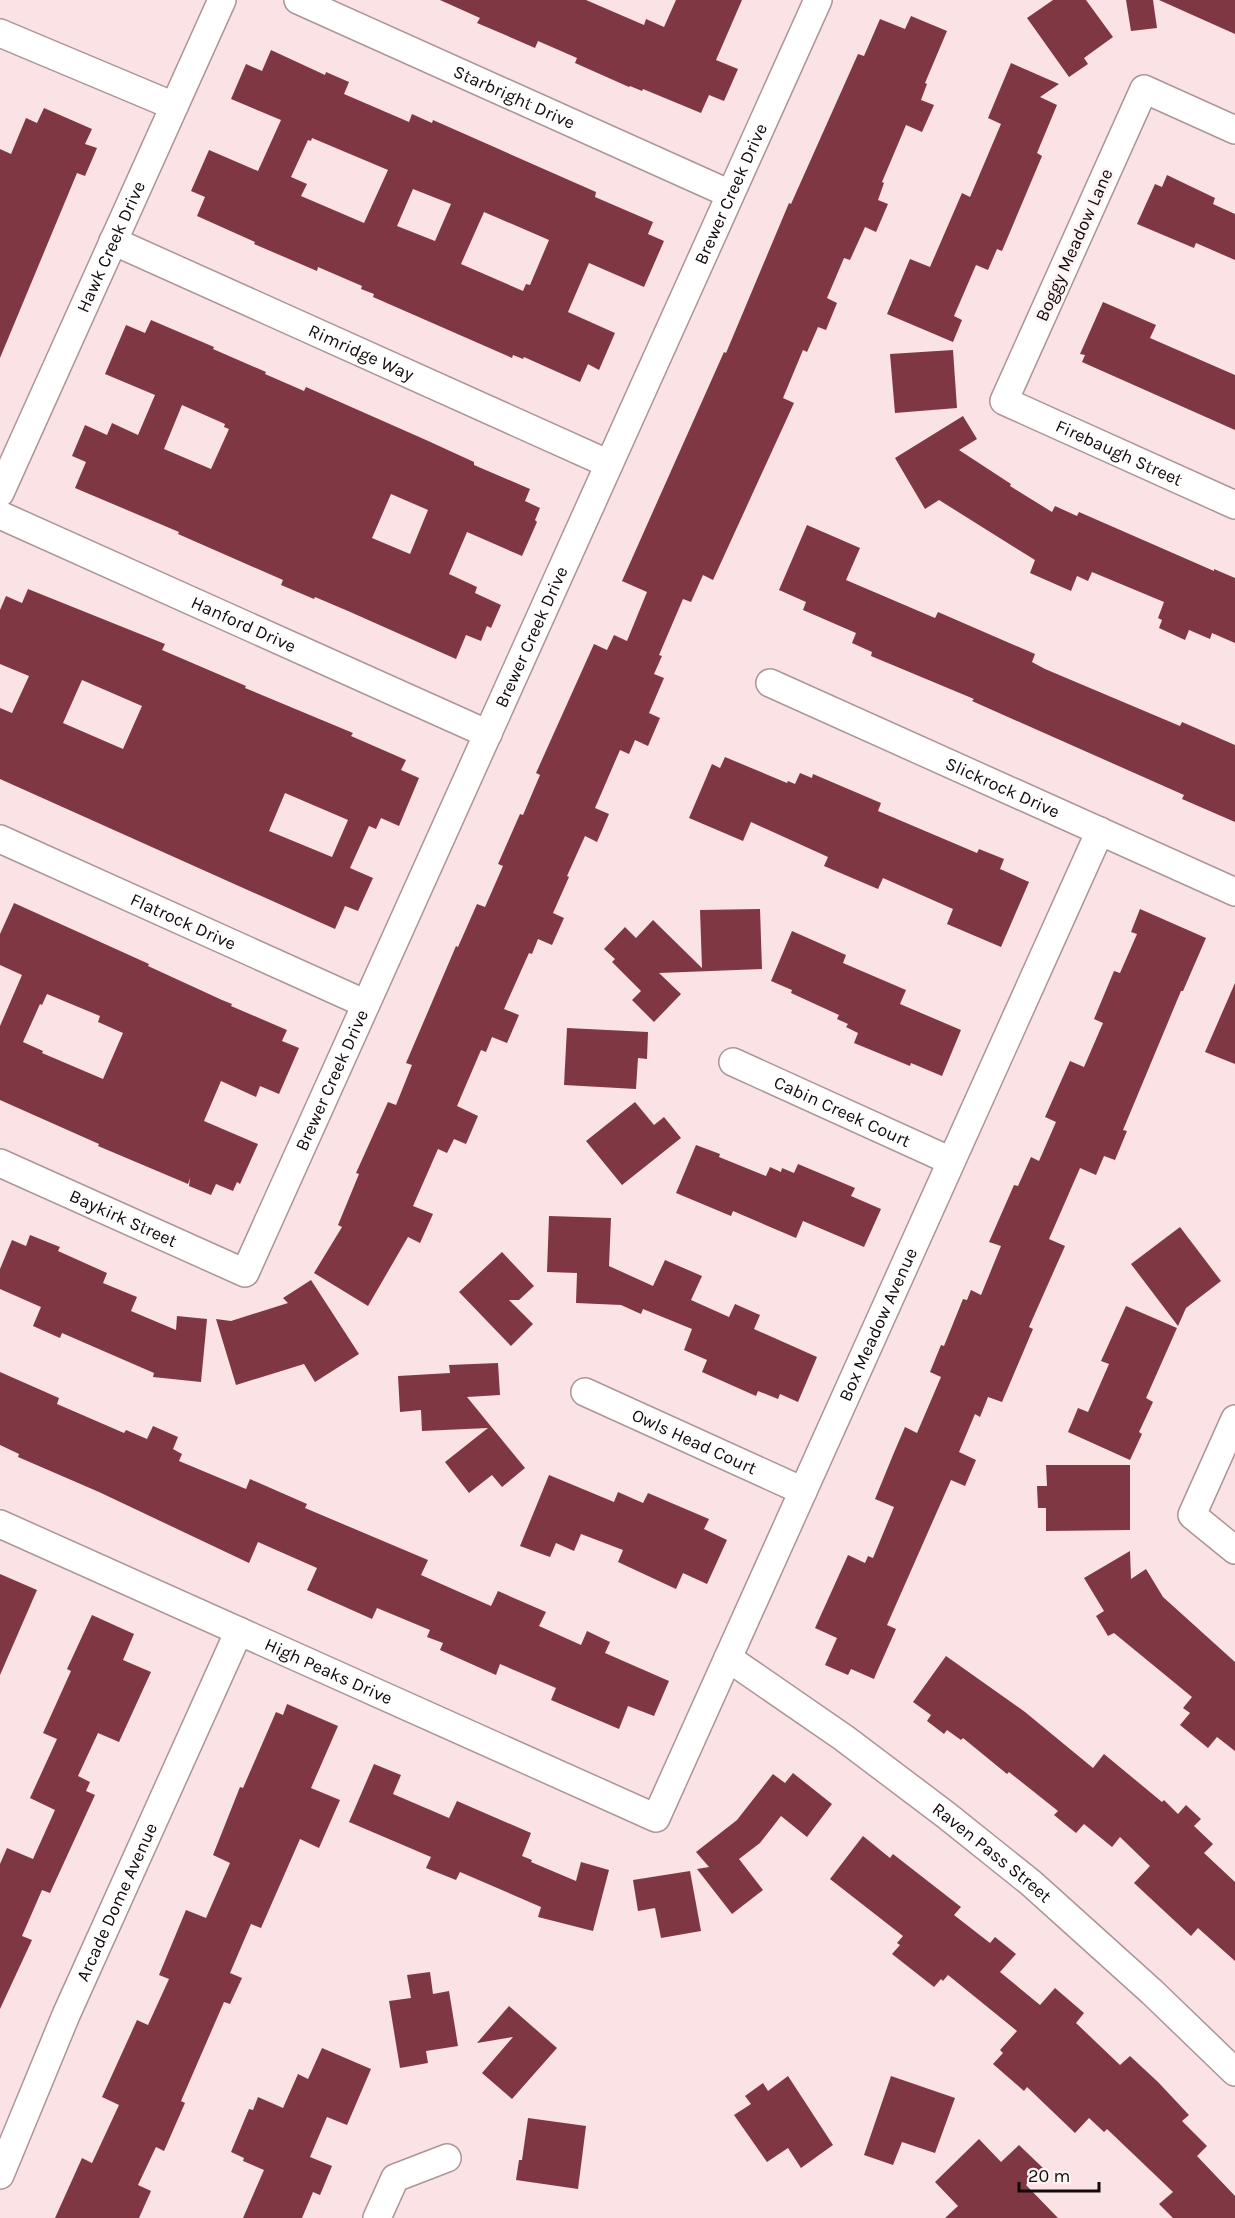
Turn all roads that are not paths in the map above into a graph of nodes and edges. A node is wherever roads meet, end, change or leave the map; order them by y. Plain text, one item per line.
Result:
1 (222, 0) edge
2 (298, 0) edge
3 (818, 0) edge
4 (0, 33) edge
5 (174, 106) junction
6 (1235, 130) edge
7 (730, 194) junction
8 (113, 241) junction
9 (1004, 401) joint
10 (609, 464) junction
11 (0, 493) edge
12 (1235, 505) edge
13 (0, 515) edge
14 (770, 682) dead end
15 (488, 734) junction
16 (1100, 831) junction
17 (0, 838) edge
18 (1235, 892) edge
19 (366, 1004) junction
20 (733, 1062) dead end
21 (951, 1161) junction
22 (0, 1163) edge
23 (245, 1273) joint
24 (585, 1392) dead end
25 (1235, 1419) edge
26 (803, 1491) junction
27 (0, 1524) edge
28 (1235, 1550) edge
29 (238, 1631) junction
30 (728, 1658) junction
31 (656, 1818) joint
32 (1235, 2072) edge
33 (447, 2158) dead end
34 (0, 2175) edge
35 (377, 2218) edge

1 - 5 street, Hawk Creek Drive
2 - 7 street, Starbright Drive
3 - 7 street, Brewer Creek Drive
4 - 5 street
5 - 8 street, Hawk Creek Drive
6 - 9 street, Boggy Meadow Lane
7 - 10 street, Brewer Creek Drive
8 - 10 street, Rimridge Way
8 - 11 street, Hawk Creek Drive
9 - 12 street, Firebaugh Street
10 - 15 street, Brewer Creek Drive
13 - 15 street, Hanford Drive
14 - 16 street, Slickrock Drive
15 - 19 street, Brewer Creek Drive
16 - 18 street, Slickrock Drive
16 - 21 street, Box Meadow Avenue
17 - 19 street, Flatrock Drive
19 - 23 street, Brewer Creek Drive
20 - 21 street, Cabin Creek Court
21 - 26 street, Box Meadow Avenue
22 - 23 street, Baykirk Street
24 - 26 street, Owls Head Court
25 - 28 street
26 - 30 street, Box Meadow Avenue
27 - 29 street, High Peaks Drive
29 - 31 street, High Peaks Drive
29 - 34 street, Arcade Dome Avenue
30 - 31 street, Box Meadow Avenue
30 - 32 street, Raven Pass Street
33 - 35 street

